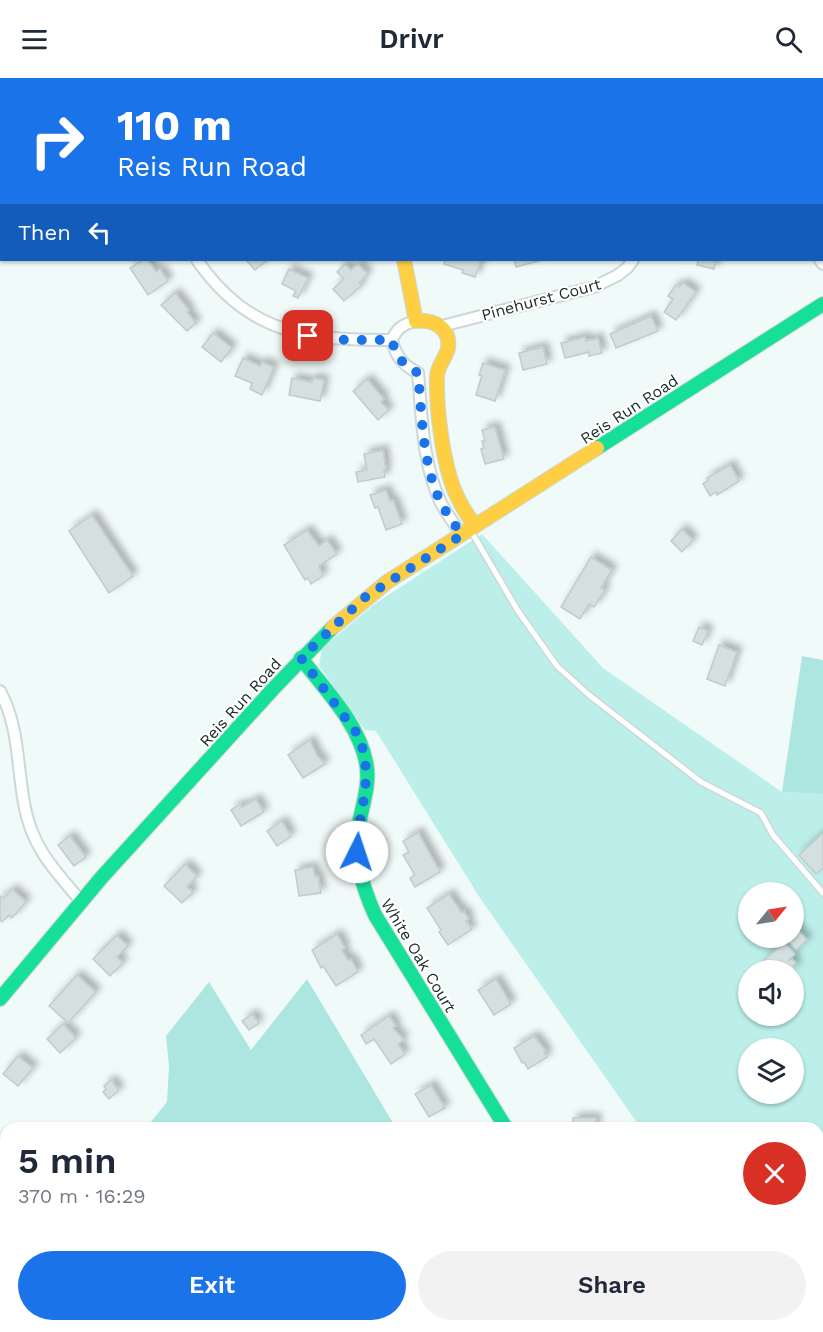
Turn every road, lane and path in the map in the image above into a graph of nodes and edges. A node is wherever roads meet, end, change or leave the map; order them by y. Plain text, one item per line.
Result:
1 (198, 261) edge
2 (404, 261) edge
3 (632, 261) edge
4 (823, 304) edge
5 (416, 321) junction
6 (442, 326) junction
7 (392, 340) junction
8 (437, 370) junction
9 (418, 373) junction
10 (469, 530) junction
11 (301, 658) junction
12 (0, 691) edge
13 (823, 893) edge
14 (81, 901) junction
15 (0, 999) edge
16 (502, 1122) edge

1 - 7 street
2 - 5 main road
3 - 6 street, Pinehurst Court
4 - 10 main road, Reis Run Road
5 - 6 main road
5 - 7 street
6 - 8 main road
7 - 9 street
8 - 9 street
8 - 10 main road
9 - 10 street
10 - 11 main road, Reis Run Road
10 - 13 lane
11 - 14 main road, Reis Run Road
11 - 16 main road, White Oak Court
12 - 14 street
14 - 15 main road, Reis Run Road

